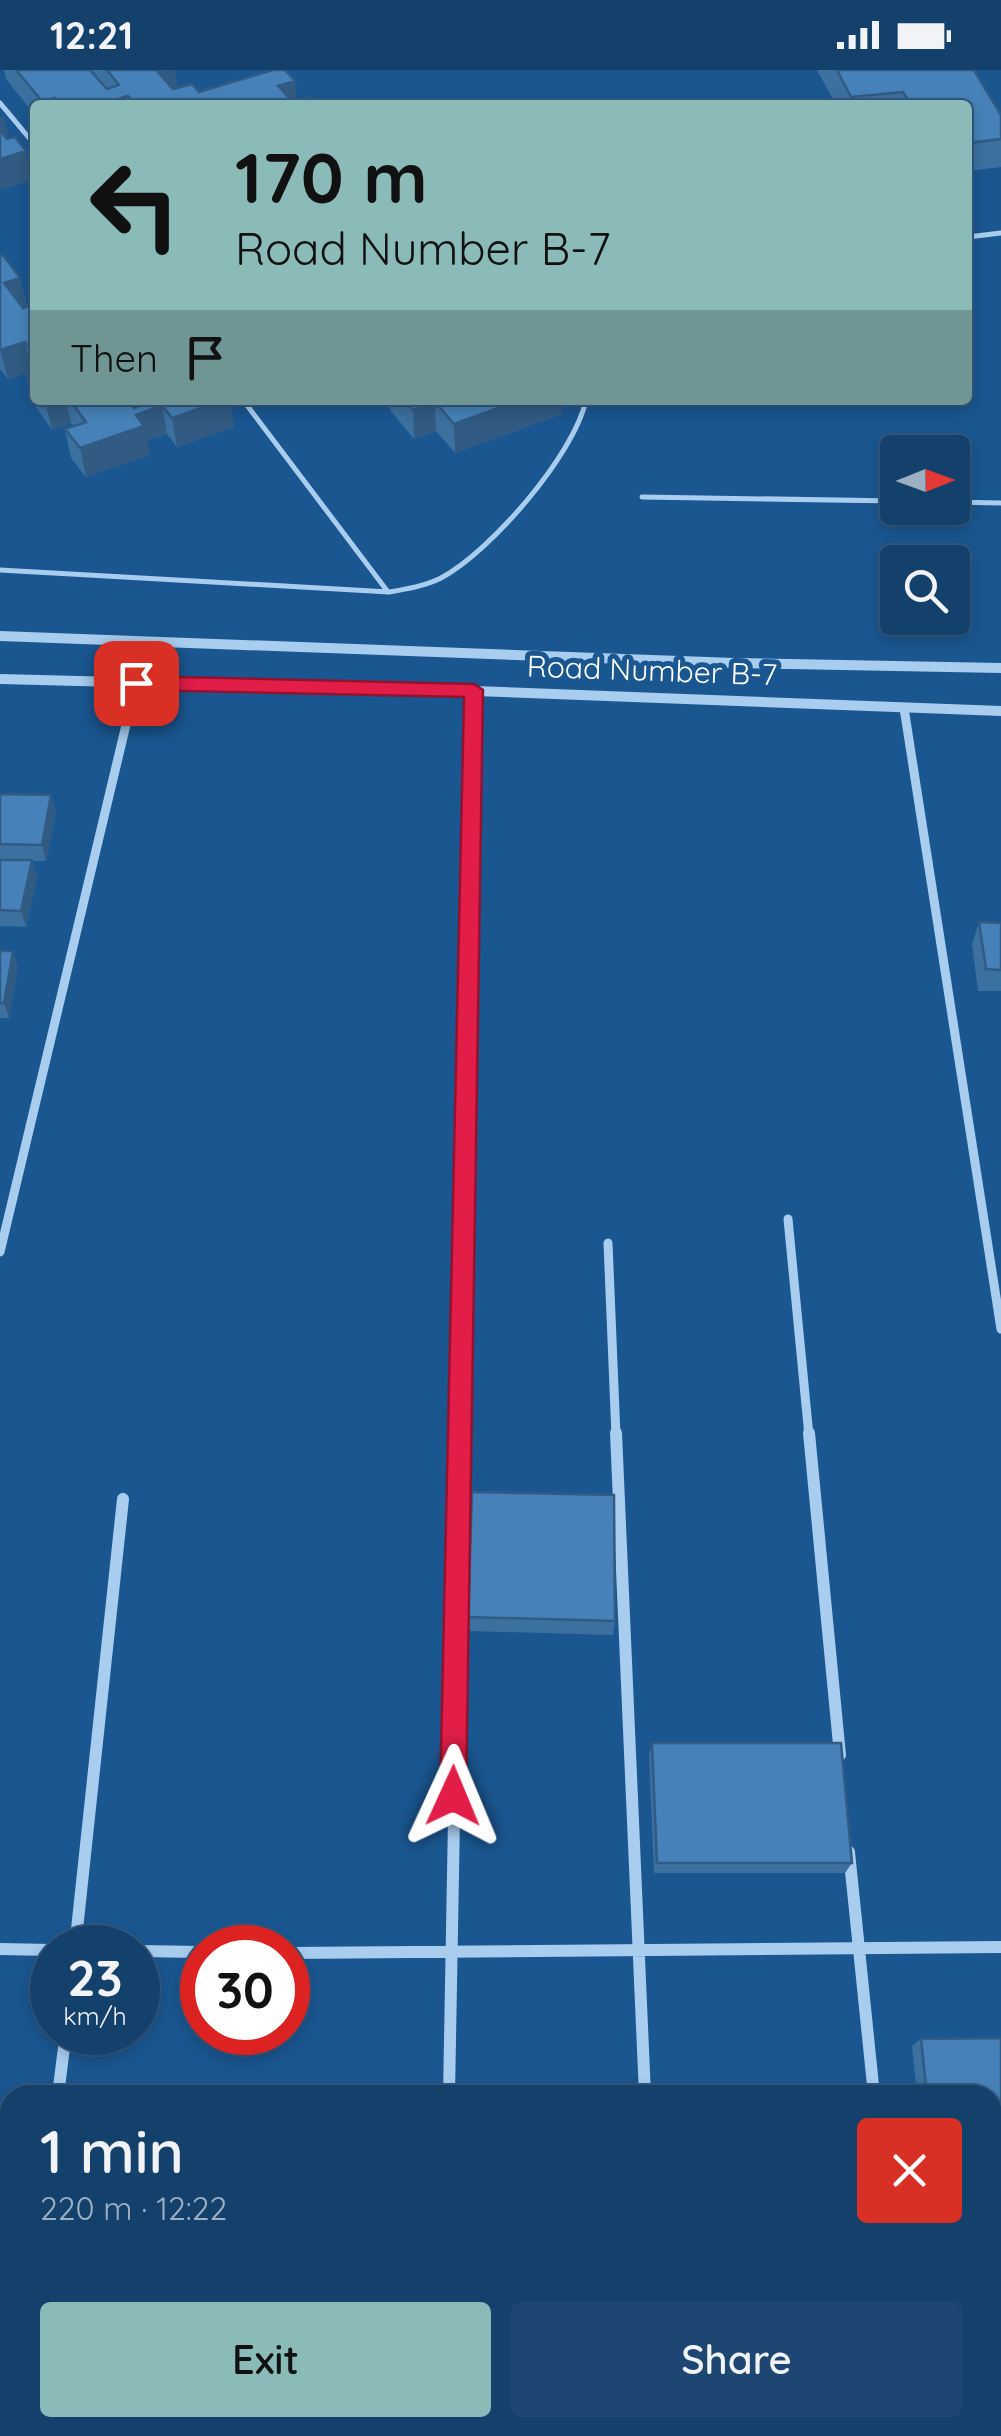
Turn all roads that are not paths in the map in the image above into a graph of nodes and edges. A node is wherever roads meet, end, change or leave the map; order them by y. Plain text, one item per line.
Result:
1 (0, 102) edge
2 (30, 139) edge
3 (1001, 234) edge
4 (972, 237) edge
5 (247, 405) edge
6 (586, 405) edge
7 (642, 498) dead end
8 (880, 502) edge
9 (970, 502) edge
10 (1001, 503) edge
11 (0, 570) edge
12 (389, 592) junction
13 (0, 636) edge
14 (1001, 668) edge
15 (0, 679) edge
16 (136, 683) junction
17 (474, 690) junction
18 (904, 708) junction
19 (1001, 711) edge
20 (788, 1219) dead end
21 (608, 1243) dead end
22 (0, 1252) edge
23 (1001, 1329) edge
24 (123, 1499) dead end
25 (842, 1773) edge
26 (847, 1832) edge
27 (77, 1925) edge
28 (1001, 1947) edge
29 (0, 1949) edge
30 (30, 1950) edge
31 (859, 1951) junction
32 (640, 1952) junction
33 (310, 1953) edge
34 (450, 1954) junction
35 (63, 2055) edge
36 (59, 2085) edge
37 (449, 2085) edge
38 (645, 2085) edge
39 (873, 2085) edge

1 - 2 lane
3 - 4 lane
5 - 12 lane
6 - 12 lane
7 - 8 lane
9 - 10 lane
11 - 12 lane
13 - 14 street, Road Number B-7
15 - 16 street, Road Number B-7
16 - 17 street, Road Number B-7
16 - 22 street
17 - 18 street, Road Number B-7
17 - 34 street
18 - 19 street, Road Number B-7
18 - 23 street
20 - 25 street
21 - 32 street
24 - 27 street
26 - 31 street
28 - 31 street
29 - 30 street
31 - 32 street
31 - 39 street
32 - 34 street
32 - 38 street
33 - 34 street
34 - 37 street
35 - 36 street

